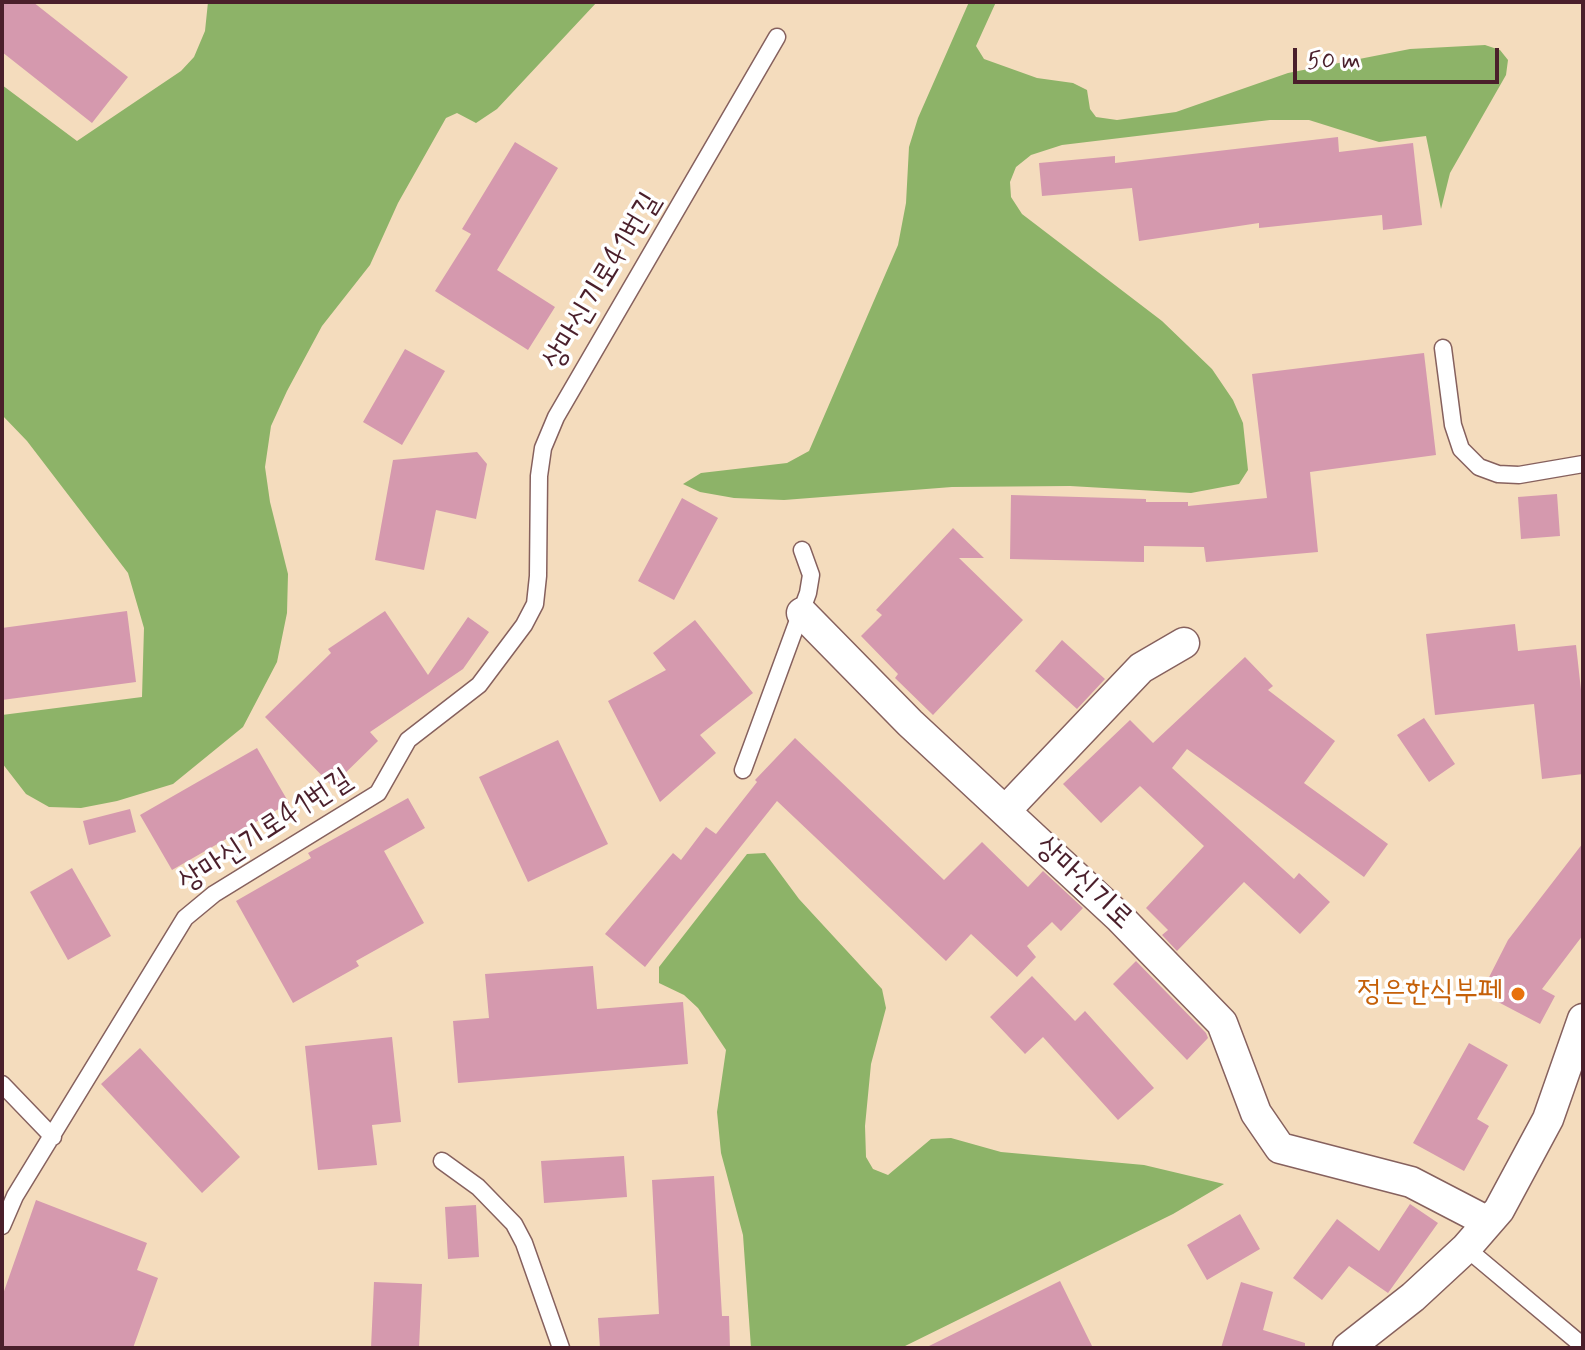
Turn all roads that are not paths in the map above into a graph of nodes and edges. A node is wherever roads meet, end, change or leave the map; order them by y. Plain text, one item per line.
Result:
1 (777, 37) dead end
2 (1443, 348) dead end
3 (1583, 464) edge
4 (802, 550) dead end
5 (802, 613) junction
6 (1184, 643) dead end
7 (743, 770) dead end
8 (1005, 811) junction
9 (1583, 1019) edge
10 (2, 1084) edge
11 (53, 1137) junction
12 (442, 1161) dead end
13 (1488, 1222) junction
14 (2, 1226) edge
15 (1466, 1248) junction
16 (1583, 1346) edge
17 (561, 1348) edge
18 (1348, 1348) edge

1 - 11 lane, 상마신기로41번길
2 - 3 lane
4 - 5 lane
5 - 7 lane
5 - 8 street, 상마신기로
6 - 8 street
8 - 13 street, 상마신기로
9 - 13 street
10 - 11 lane
11 - 14 lane, 상마신기로41번길
12 - 17 lane
13 - 15 street
15 - 16 lane
15 - 18 street

